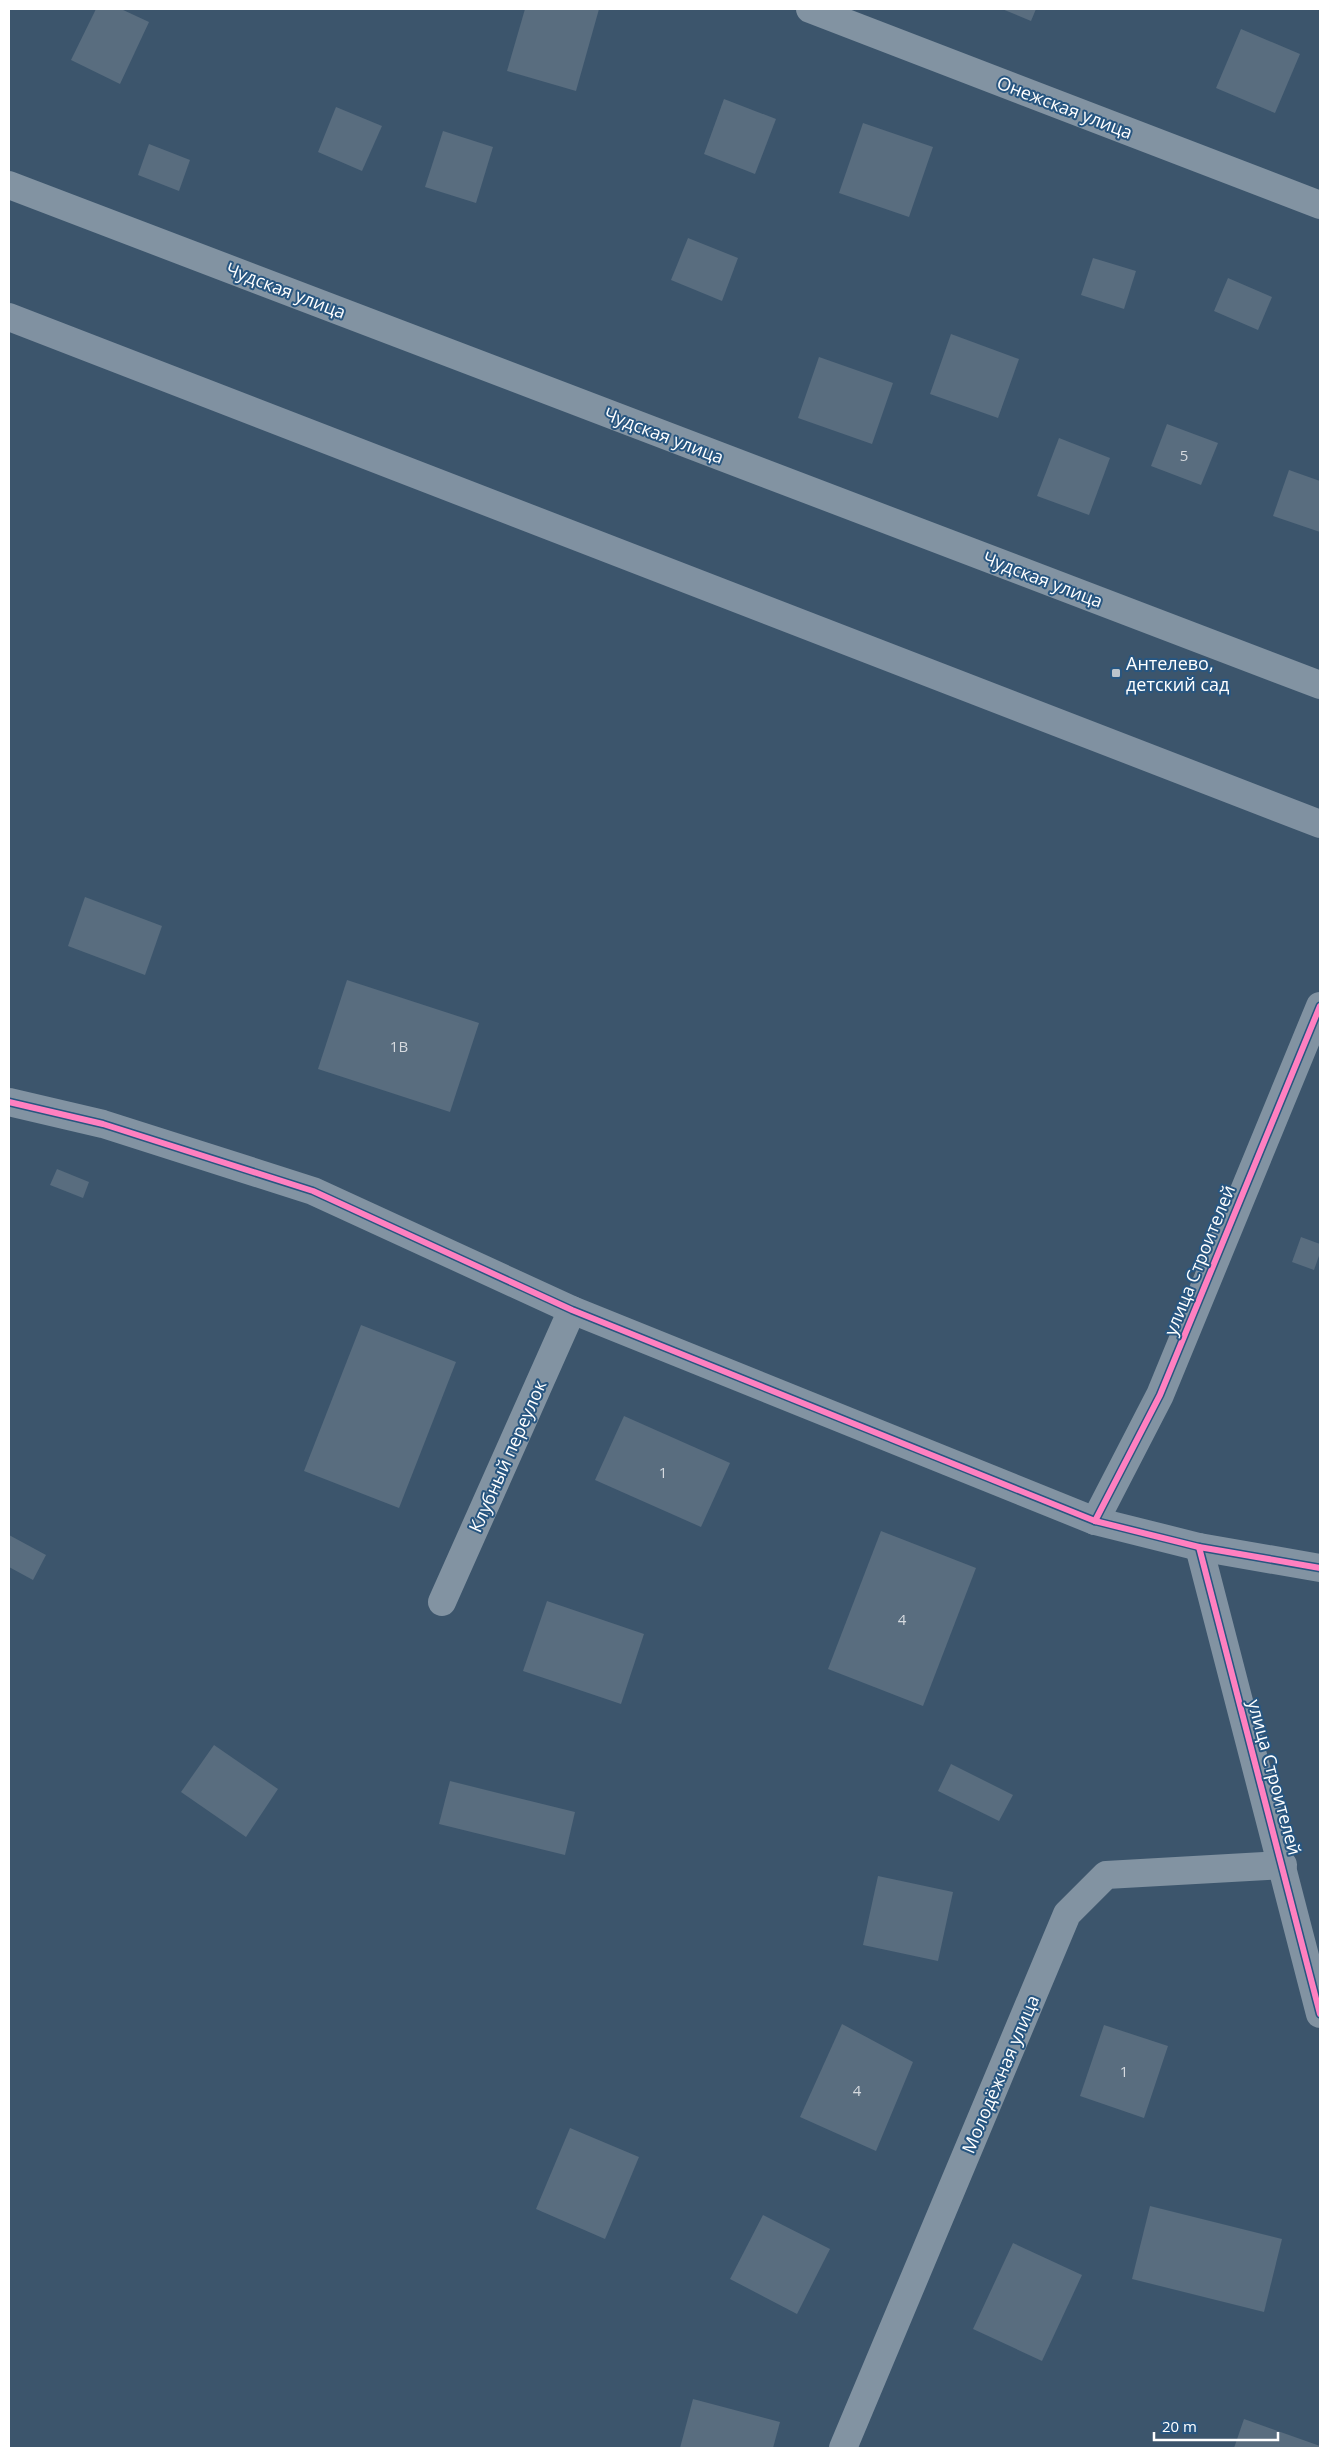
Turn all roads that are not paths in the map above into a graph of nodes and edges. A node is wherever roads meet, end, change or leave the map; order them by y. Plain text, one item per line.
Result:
1 (810, 9) edge
2 (9, 185) edge
3 (1320, 205) edge
4 (9, 317) edge
5 (1320, 685) edge
6 (1320, 824) edge
7 (1320, 1006) edge
8 (9, 1102) edge
9 (572, 1310) junction
10 (1095, 1521) junction
11 (1199, 1548) junction
12 (1320, 1568) edge
13 (442, 1602) dead end
14 (1283, 1865) junction
15 (1320, 2014) edge
16 (843, 2448) edge

1 - 3 street, Онежская улица
2 - 5 street, Чудская улица
4 - 6 main road
7 - 10 street, улица Строителей
8 - 9 street
9 - 10 street
9 - 13 street, Клубный переулок
10 - 11 street
11 - 12 street
11 - 14 street, улица Строителей
14 - 15 street, улица Строителей
14 - 16 street, Молодёжная улица

